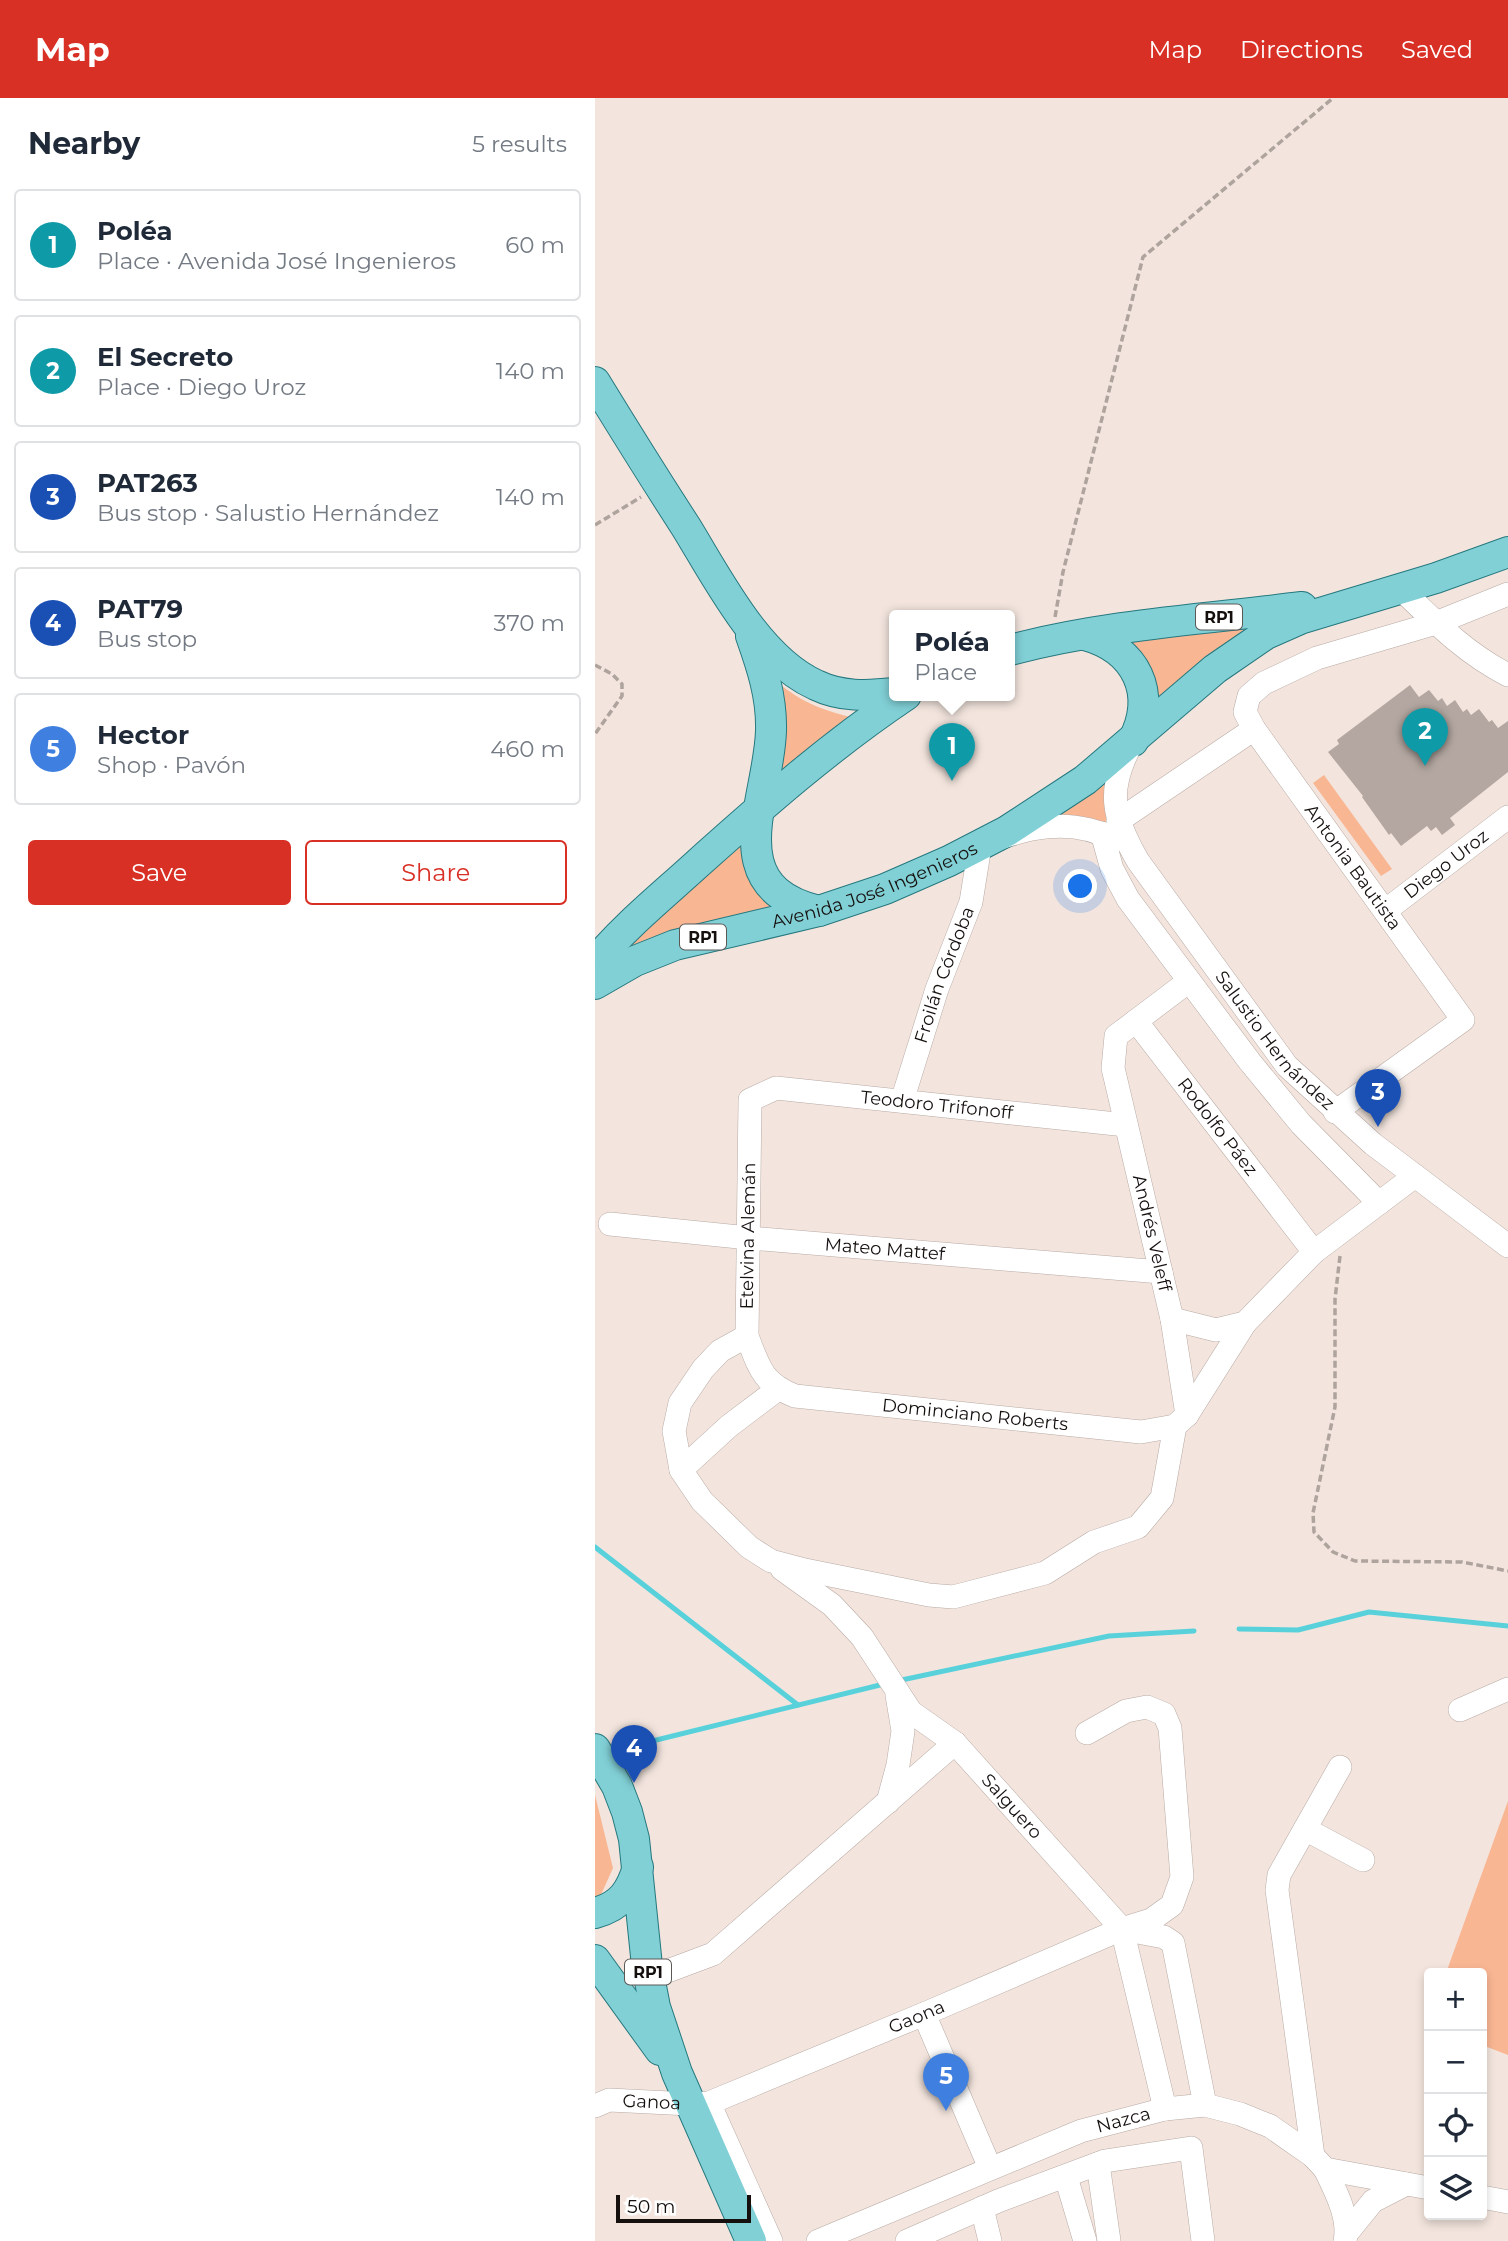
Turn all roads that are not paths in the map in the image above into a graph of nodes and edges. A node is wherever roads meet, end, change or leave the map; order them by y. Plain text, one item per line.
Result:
1 (595, 383) edge
2 (1508, 552) edge
3 (1400, 588) junction
4 (1508, 594) edge
5 (1355, 601) junction
6 (1436, 623) junction
7 (748, 626) junction
8 (1085, 635) junction
9 (1015, 649) edge
10 (1508, 676) edge
11 (889, 694) edge
12 (897, 701) edge
13 (1249, 721) junction
14 (1133, 741) junction
15 (758, 810) junction
16 (1508, 817) edge
17 (1110, 827) junction
18 (980, 846) junction
19 (819, 911) junction
20 (1385, 911) junction
21 (595, 962) edge
22 (1189, 981) junction
23 (595, 984) edge
24 (1136, 1021) junction
25 (750, 1100) joint
26 (902, 1101) junction
27 (1335, 1112) junction
28 (1126, 1125) junction
29 (1415, 1176) junction
30 (1379, 1203) junction
31 (610, 1224) dead end
32 (748, 1238) junction
33 (1508, 1245) edge
34 (1314, 1252) junction
35 (1161, 1272) junction
36 (1172, 1319) junction
37 (1245, 1323) junction
38 (747, 1336) junction
39 (778, 1390) junction
40 (1181, 1420) junction
41 (681, 1470) junction
42 (771, 1561) junction
43 (1508, 1689) edge
44 (897, 1692) junction
45 (1460, 1710) dead end
46 (1087, 1733) dead end
47 (955, 1743) junction
48 (595, 1749) edge
49 (1340, 1768) dead end
50 (888, 1802) junction
51 (1305, 1829) junction
52 (1363, 1860) dead end
53 (638, 1867) junction
54 (595, 1913) edge
55 (1122, 1929) junction
56 (595, 1959) edge
57 (649, 1978) junction
58 (924, 2014) junction
59 (677, 2073) junction
60 (700, 2103) junction
61 (1205, 2105) junction
62 (595, 2106) edge
63 (1165, 2109) junction
64 (1319, 2163) junction
65 (1098, 2164) junction
66 (990, 2168) junction
67 (1066, 2177) junction
68 (1406, 2184) junction
69 (1424, 2187) edge
70 (1487, 2198) edge
71 (1508, 2202) edge
72 (982, 2208) junction
73 (953, 2232) edge
74 (1346, 2237) edge
75 (751, 2241) edge
76 (771, 2241) edge
77 (818, 2241) edge
78 (907, 2241) edge
79 (991, 2241) edge
80 (1085, 2241) edge
81 (1109, 2241) edge
82 (1203, 2241) edge

1 - 7 main road
2 - 3 main road, RP1
3 - 5 main road, RP1
3 - 6 street
4 - 6 street
5 - 8 main road, RP1
5 - 14 main road, Avenida José Ingenieros
6 - 10 street
6 - 13 street
7 - 11 main road
7 - 15 main road
8 - 9 main road, RP1
8 - 14 main road
12 - 15 main road
13 - 17 street
13 - 20 street, Antonia Bautista
14 - 17 street
14 - 18 main road, Avenida José Ingenieros / RP1
15 - 19 main road
15 - 21 main road
16 - 20 street, Diego Uroz
17 - 18 street
17 - 22 street
17 - 27 street, Salustio Hernández
18 - 19 main road, Avenida José Ingenieros / RP1
18 - 26 street, Froilán Córdoba
19 - 23 main road, Avenida José Ingenieros / RP1
20 - 27 street, Antonia Bautista
22 - 24 street
22 - 30 street
24 - 28 street, Andrés Veleff
24 - 34 street, Rodolfo Páez
25 - 26 street, Teodoro Trifonoff
25 - 32 street, Etelvina Alemán
26 - 28 street, Teodoro Trifonoff
27 - 29 street, Salustio Hernández
28 - 35 street, Andrés Veleff
29 - 30 street
29 - 33 street, Salustio Hernández
30 - 34 street
31 - 32 street, Mateo Mattef
32 - 35 street, Mateo Mattef
32 - 38 street, Etelvina Alemán
34 - 37 street
35 - 36 street, Andrés Veleff
36 - 37 street
36 - 40 street, Andrés Veleff
37 - 40 street
38 - 39 street, Etelvina Alemán
38 - 41 street
39 - 40 street, Dominciano Roberts
39 - 41 street
40 - 42 street
41 - 42 street, Salguero
42 - 44 street, Salguero
43 - 45 street
44 - 47 street, Salguero
44 - 50 street
46 - 55 street, Gaona
47 - 50 street
47 - 55 street, Salguero
48 - 53 main road, RP1
49 - 51 street
50 - 57 street
51 - 52 street
51 - 64 street
53 - 54 main road
53 - 57 main road, RP1
55 - 58 street, Gaona
55 - 61 street
55 - 63 street, Salguero
56 - 59 main road, RP1
57 - 59 main road, RP1
58 - 60 street, Gaona
58 - 66 street
59 - 60 main road, RP1
60 - 62 street, Ganoa
60 - 75 main road, RP1
60 - 76 street
61 - 63 street, Nazca
61 - 64 street, Nazca
63 - 66 street, Nazca
64 - 68 street, Nazca
64 - 74 street
65 - 67 street
65 - 81 street
65 - 82 street
66 - 77 street, Nazca
67 - 72 street
67 - 80 street
68 - 69 street, Nazca
68 - 74 street
70 - 71 street
72 - 73 street
72 - 79 street
73 - 78 street

